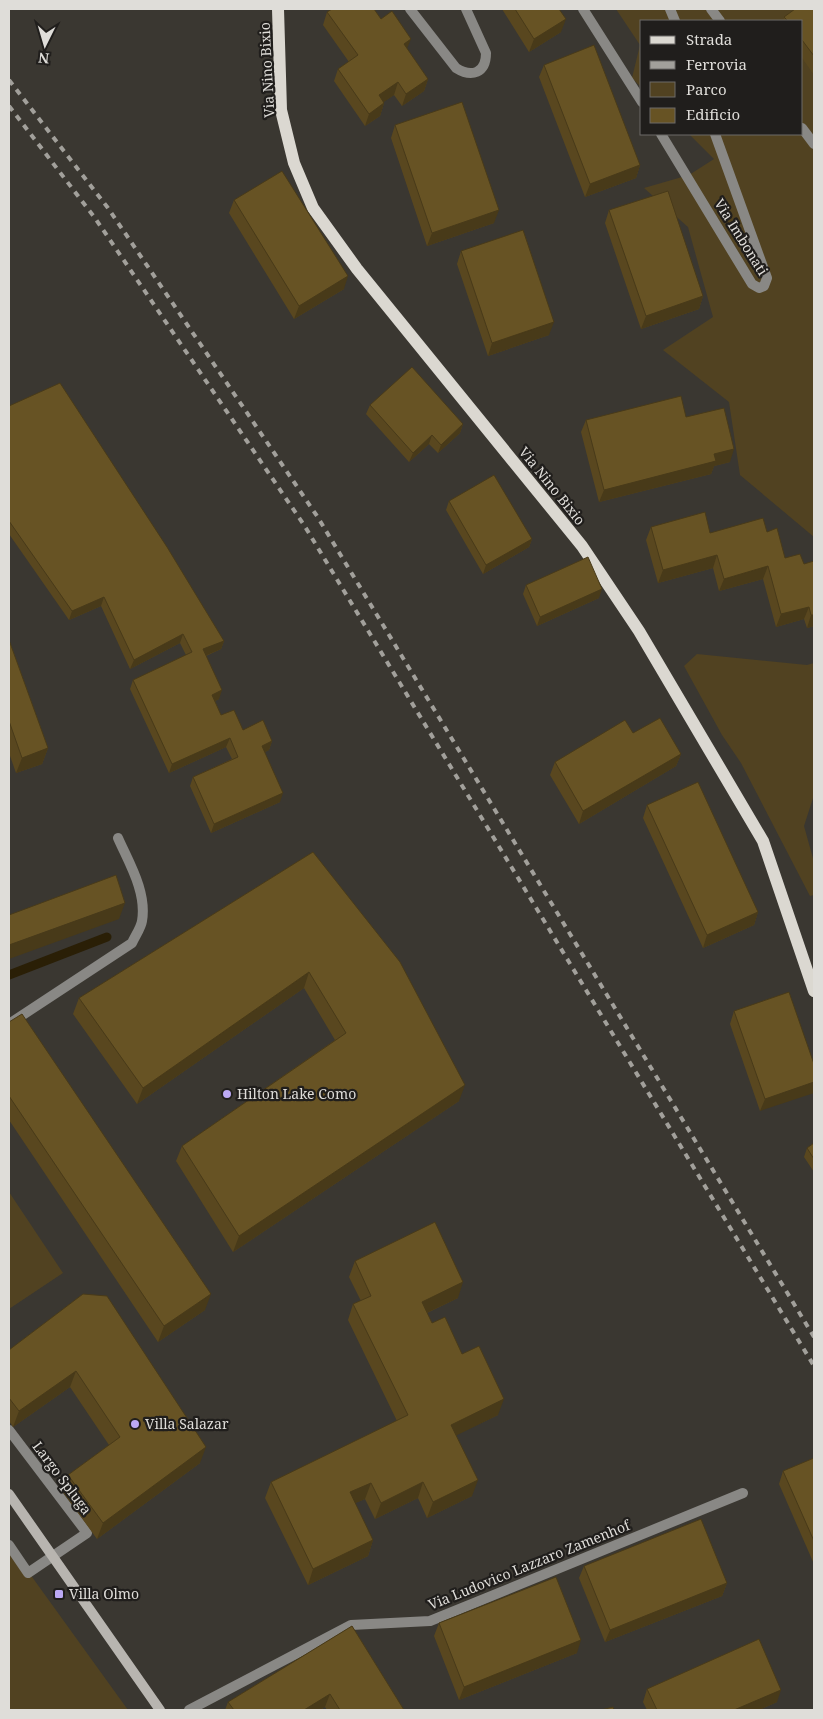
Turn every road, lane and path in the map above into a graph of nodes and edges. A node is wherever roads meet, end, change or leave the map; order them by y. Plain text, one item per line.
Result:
1 (278, 9) edge
2 (410, 9) edge
3 (466, 9) edge
4 (583, 9) edge
5 (711, 9) edge
6 (719, 20) edge
7 (640, 99) edge
8 (803, 129) edge
9 (662, 135) edge
10 (715, 135) edge
11 (814, 144) edge
12 (118, 838) dead end
13 (814, 991) edge
14 (9, 1024) edge
15 (9, 1430) edge
16 (743, 1493) dead end
17 (9, 1494) edge
18 (9, 1545) edge
19 (54, 1557) junction
20 (160, 1710) edge
21 (189, 1710) edge

1 - 13 main road, Via Nino Bixio
2 - 3 street
4 - 7 street
5 - 6 street
8 - 11 street
9 - 10 street, Via Imbonati
12 - 14 street
15 - 19 street, Largo Spluga
16 - 21 street, Via Ludovico Lazzaro Zamenhof
17 - 19 main road
18 - 19 street, Largo Spluga
19 - 20 main road

